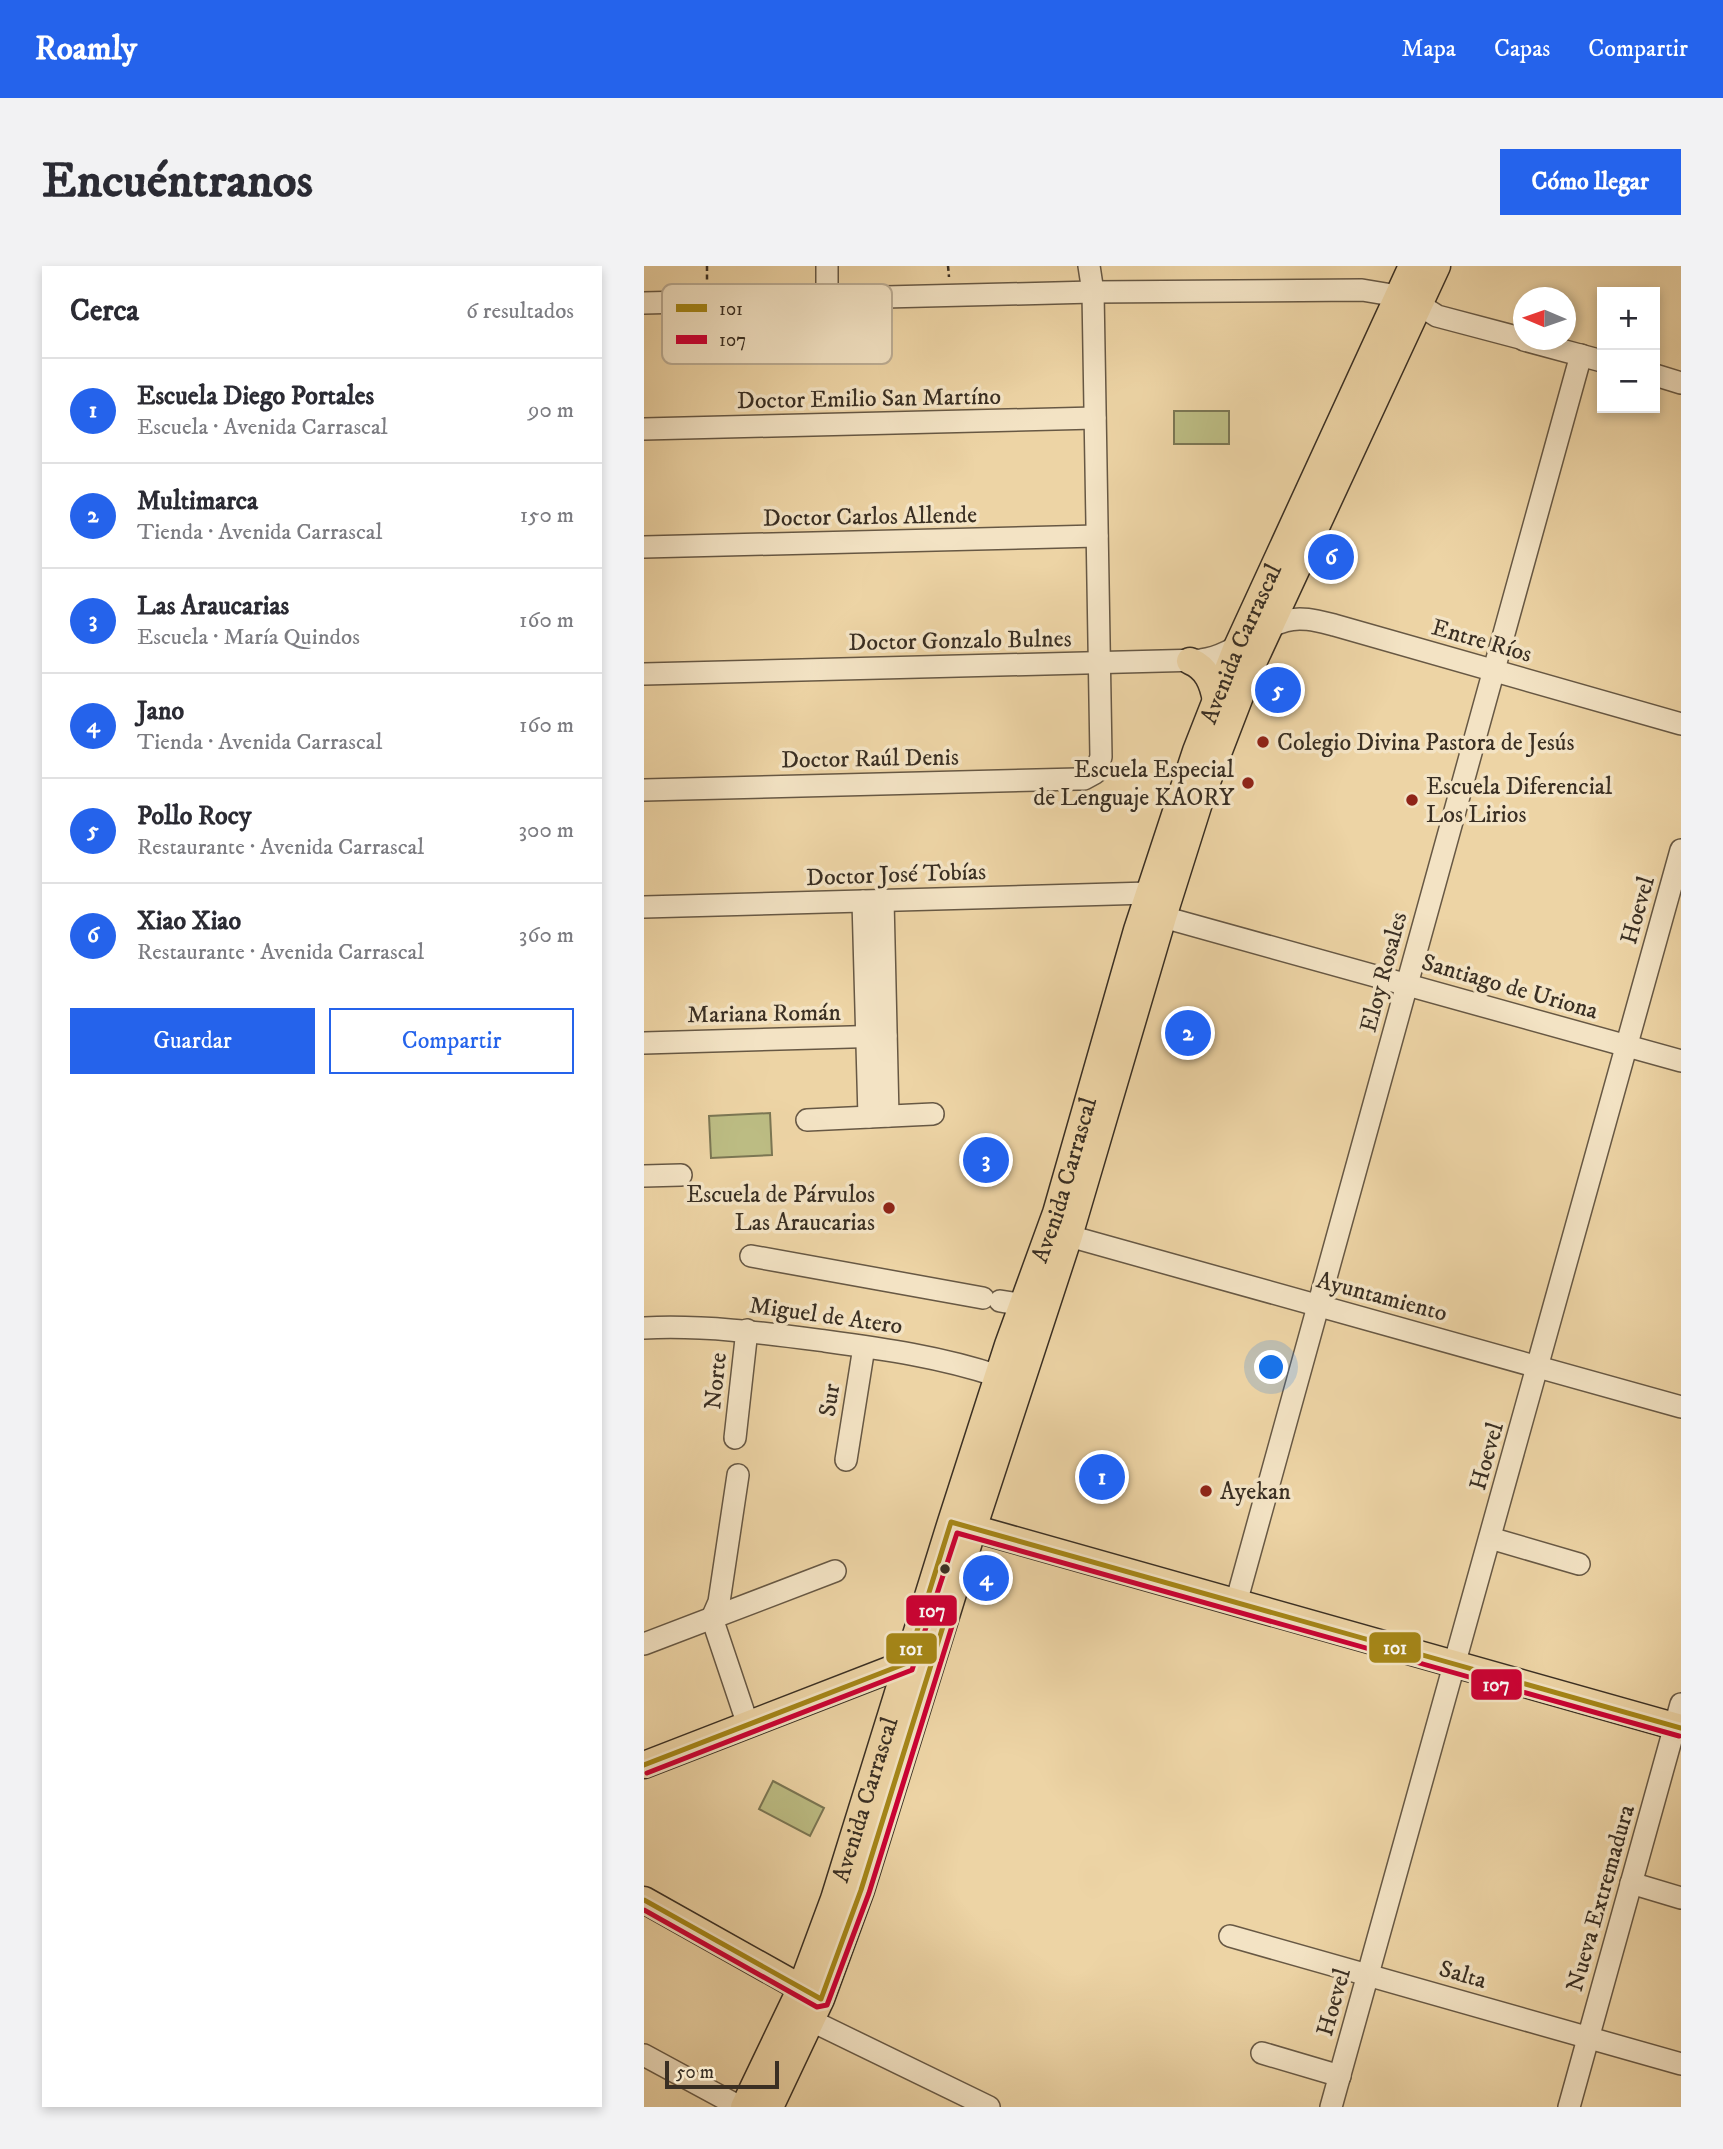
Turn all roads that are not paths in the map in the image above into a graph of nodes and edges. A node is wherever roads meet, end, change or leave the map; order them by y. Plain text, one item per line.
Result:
1 (827, 266) edge
2 (1089, 266) edge
3 (1412, 266) edge
4 (1437, 266) edge
5 (827, 284) edge
6 (1093, 292) junction
7 (892, 297) edge
8 (1408, 300) junction
9 (644, 303) edge
10 (662, 303) edge
11 (1513, 336) edge
12 (1563, 350) edge
13 (1581, 355) junction
14 (1597, 360) edge
15 (1660, 377) edge
16 (1681, 383) edge
17 (1095, 418) junction
18 (644, 429) edge
19 (1097, 536) junction
20 (644, 547) edge
21 (1269, 627) junction
22 (1236, 649) junction
23 (1190, 661) junction
24 (1099, 663) junction
25 (1493, 671) junction
26 (644, 674) edge
27 (1216, 701) junction
28 (1681, 724) edge
29 (644, 790) edge
30 (1681, 850) edge
31 (1149, 893) junction
32 (873, 901) junction
33 (644, 907) edge
34 (1163, 917) junction
35 (1407, 985) junction
36 (877, 1037) junction
37 (644, 1042) edge
38 (1627, 1046) junction
39 (1681, 1061) edge
40 (933, 1114) dead end
41 (879, 1117) junction
42 (807, 1120) dead end
43 (681, 1175) dead end
44 (644, 1176) edge
45 (1069, 1236) junction
46 (751, 1256) dead end
47 (1002, 1301) junction
48 (1318, 1305) junction
49 (644, 1328) edge
50 (747, 1331) junction
51 (864, 1347) junction
52 (1538, 1366) junction
53 (998, 1376) junction
54 (1681, 1407) edge
55 (735, 1438) dead end
56 (846, 1461) dead end
57 (738, 1475) dead end
58 (962, 1525) junction
59 (1490, 1538) junction
60 (1578, 1564) dead end
61 (835, 1571) dead end
62 (1236, 1603) junction
63 (712, 1618) junction
64 (644, 1644) edge
65 (907, 1662) junction
66 (1455, 1664) junction
67 (1679, 1719) edge
68 (748, 1725) junction
69 (644, 1765) edge
70 (1631, 1883) junction
71 (1681, 1898) edge
72 (644, 1900) edge
73 (1230, 1936) dead end
74 (1368, 1975) junction
75 (811, 2003) junction
76 (1588, 2037) junction
77 (1262, 2053) dead end
78 (644, 2055) edge
79 (1681, 2064) edge
80 (1340, 2076) junction
81 (742, 2107) edge
82 (770, 2107) edge
83 (989, 2107) edge
84 (1331, 2107) edge
85 (1569, 2107) edge

1 - 5 street
2 - 6 street
3 - 8 main road, Avenida Carrascal
4 - 8 main road, Avenida Carrascal
6 - 7 street
6 - 8 street
6 - 17 street
8 - 11 street
8 - 21 main road, Avenida Carrascal
8 - 22 main road, Avenida Carrascal
9 - 10 street
12 - 13 street
13 - 14 street
13 - 25 street, Eloy Rosales
15 - 16 street
17 - 18 street, Doctor Emilio San Martíno
17 - 19 street
19 - 20 street, Doctor Carlos Allende
19 - 24 street
21 - 22 street, Doctor Gonzalo Bulnes
21 - 25 street, Entre Ríos
21 - 34 main road, Avenida Carrascal
22 - 23 street, Doctor Gonzalo Bulnes
22 - 27 main road, Avenida Carrascal
23 - 24 street, Doctor Gonzalo Bulnes
23 - 27 main road
24 - 26 street, Doctor Gonzalo Bulnes
24 - 29 street, Doctor Raúl Denis
25 - 28 street, Entre Ríos
25 - 35 street, Eloy Rosales
27 - 31 main road, Avenida Carrascal
30 - 38 street, Hoevel
31 - 32 street, Doctor José Tobías
31 - 47 main road, Avenida Carrascal
32 - 33 street, Doctor José Tobías
32 - 36 street
34 - 35 street, Santiago de Uriona
34 - 45 main road, Avenida Carrascal
35 - 38 street, Santiago de Uriona
35 - 48 street, Eloy Rosales
36 - 37 street, Mariana Román
36 - 41 street
38 - 39 street, Santiago de Uriona
38 - 52 street, Hoevel
40 - 41 street
41 - 42 street
43 - 44 street
45 - 48 street, Ayuntamiento
45 - 58 main road, Avenida Carrascal
46 - 47 street
47 - 53 main road, Avenida Carrascal
48 - 52 street, Ayuntamiento
48 - 62 street, Eloy Rosales
49 - 50 street, Miguel de Atero
50 - 51 street, Miguel de Atero
50 - 55 street, Norte
51 - 53 street, Miguel de Atero
51 - 56 street, Sur
52 - 54 street, Ayuntamiento
52 - 59 street, Hoevel
53 - 58 main road, Avenida Carrascal
57 - 63 street
58 - 62 main road
58 - 65 main road, Avenida Carrascal
58 - 75 main road, Avenida Carrascal
59 - 60 street
59 - 66 street, Hoevel
61 - 63 street
62 - 66 main road
63 - 64 street
63 - 68 street
65 - 68 main road
65 - 75 main road, Avenida Carrascal
66 - 67 main road
66 - 74 street, Hoevel
67 - 70 street, Nueva Extremadura
68 - 69 main road
70 - 71 street
70 - 76 street, Nueva Extremadura
72 - 75 main road
73 - 74 street, Salta
74 - 76 street, Salta
74 - 80 street, Hoevel
75 - 81 main road, Avenida Carrascal
75 - 82 main road, Avenida Carrascal
75 - 83 street
76 - 79 street, Salta
76 - 85 street, Nueva Extremadura
77 - 80 street, Hoevel
78 - 81 street
80 - 84 street, Hoevel

